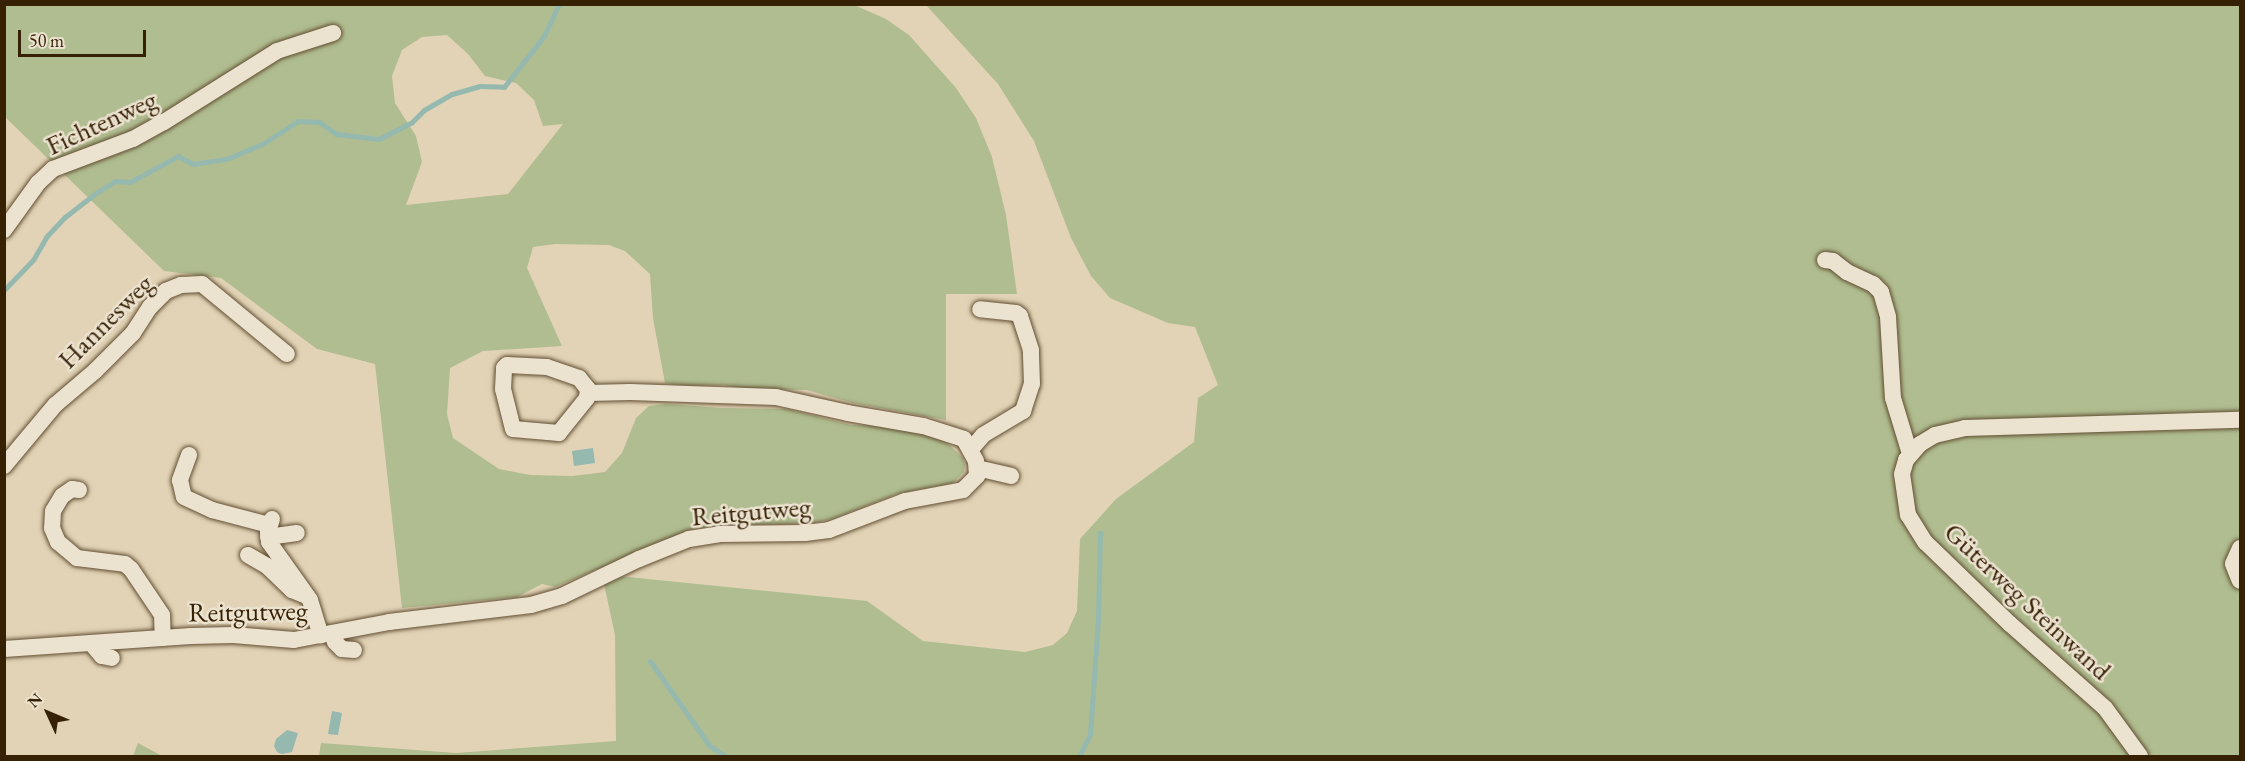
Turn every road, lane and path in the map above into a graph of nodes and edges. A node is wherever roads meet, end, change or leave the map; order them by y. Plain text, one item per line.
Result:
1 (333, 33) dead end
2 (4, 230) edge
3 (1825, 260) dead end
4 (980, 309) dead end
5 (287, 354) dead end
6 (588, 393) junction
7 (2241, 420) edge
8 (972, 449) junction
9 (1910, 454) junction
10 (189, 455) dead end
11 (4, 466) edge
12 (977, 468) junction
13 (1011, 476) dead end
14 (80, 490) dead end
15 (270, 527) junction
16 (297, 533) dead end
17 (2241, 548) edge
18 (248, 555) dead end
19 (2241, 581) edge
20 (308, 596) junction
21 (326, 634) junction
22 (163, 638) junction
23 (91, 643) junction
24 (4, 649) edge
25 (354, 650) dead end
26 (112, 658) dead end
27 (2140, 756) edge

1 - 2 street, Fichtenweg
3 - 9 street
4 - 8 street
5 - 11 street, Hannesweg
6 - 6 street
6 - 8 street
7 - 9 street
8 - 12 street
9 - 27 street, Güterweg Steinwand
10 - 15 street
12 - 13 street
12 - 21 street, Reitgutweg
14 - 22 street
15 - 16 street
15 - 20 street
17 - 19 street
18 - 20 street
20 - 21 street
21 - 22 street, Reitgutweg
21 - 25 street
22 - 23 street, Reitgutweg
23 - 24 street, Reitgutweg
23 - 26 street

